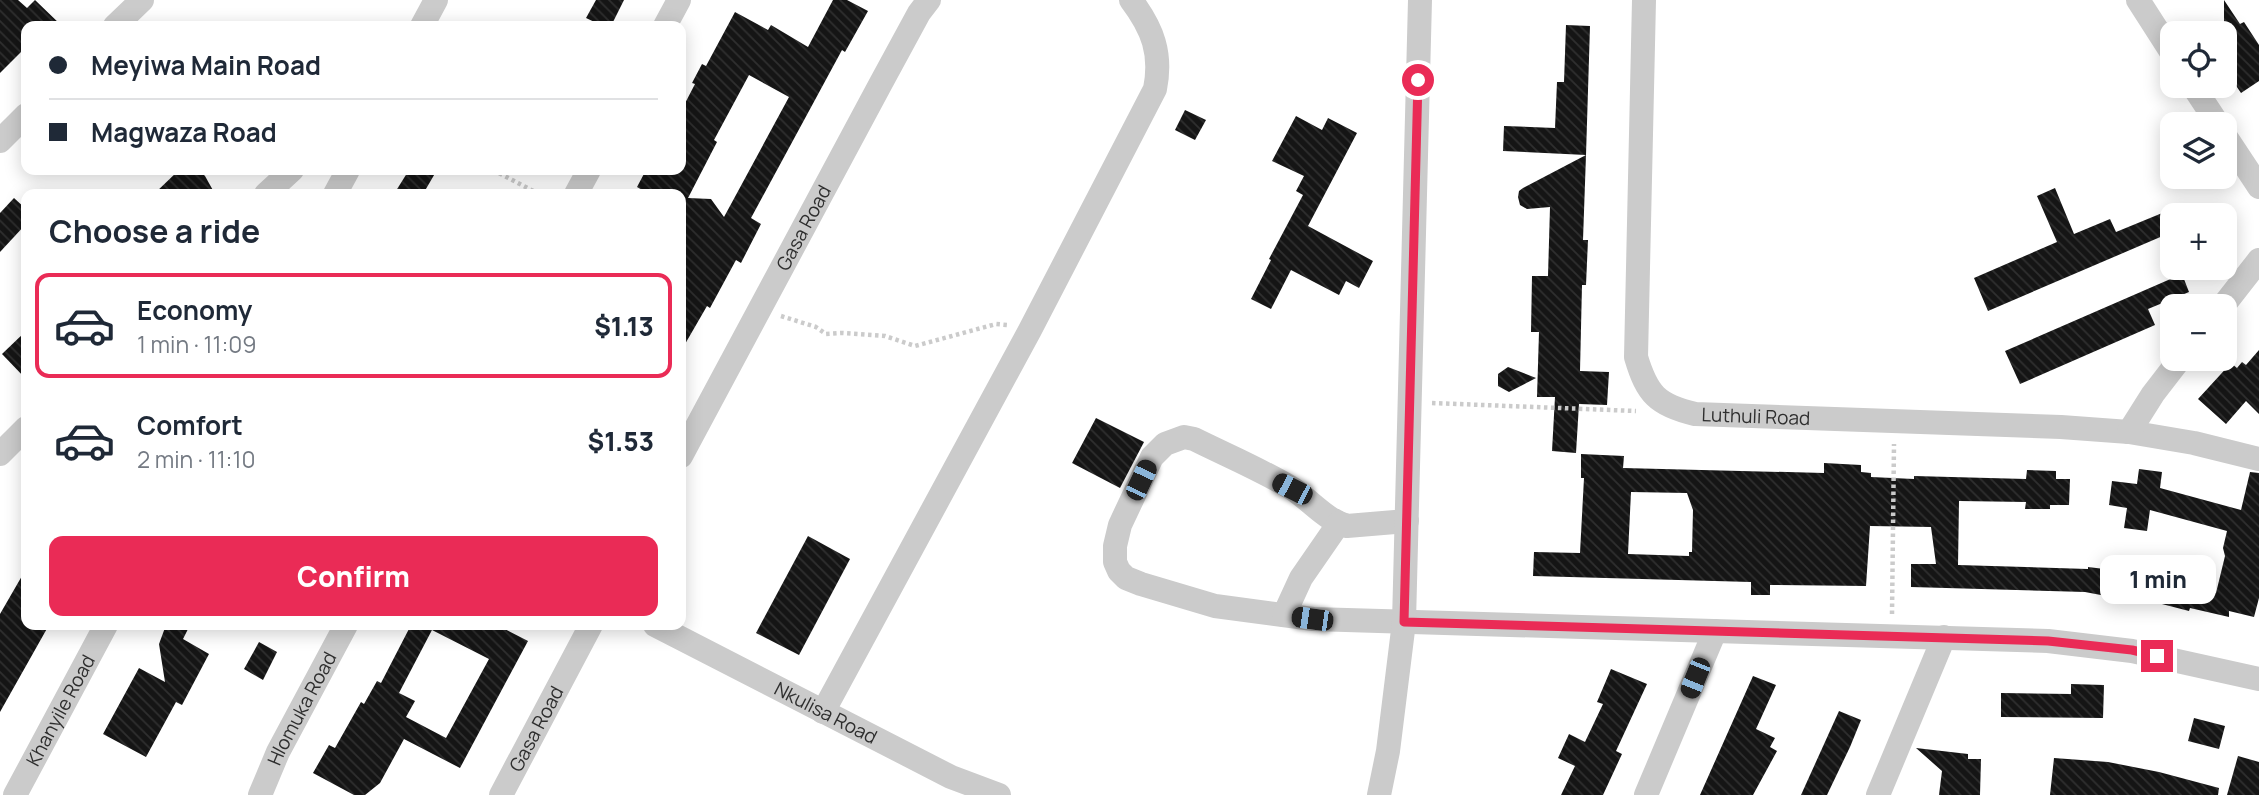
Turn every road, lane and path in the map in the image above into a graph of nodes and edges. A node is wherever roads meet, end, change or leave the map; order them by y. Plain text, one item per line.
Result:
1 (142, 0) edge
2 (436, 0) edge
3 (679, 0) edge
4 (929, 0) edge
5 (1131, 0) edge
6 (1420, 0) edge
7 (1644, 0) edge
8 (2137, 0) edge
9 (120, 21) edge
10 (425, 21) edge
11 (668, 21) edge
12 (2160, 35) edge
13 (21, 120) edge
14 (0, 141) edge
15 (2237, 154) edge
16 (287, 175) edge
17 (503, 175) edge
18 (2259, 187) edge
19 (273, 189) edge
20 (529, 189) edge
21 (2259, 260) edge
22 (2232, 294) edge
23 (761, 306) junction
24 (1030, 330) junction
25 (2171, 371) edge
26 (1410, 402) junction
27 (1671, 408) junction
28 (1895, 421) junction
29 (2129, 432) junction
30 (21, 433) edge
31 (686, 447) edge
32 (0, 454) edge
33 (2259, 459) edge
34 (1407, 521) junction
35 (1339, 523) junction
36 (1284, 615) junction
37 (1404, 622) junction
38 (103, 630) edge
39 (343, 630) edge
40 (588, 630) edge
41 (665, 630) edge
42 (1715, 631) junction
43 (1892, 636) junction
44 (1944, 637) junction
45 (2259, 679) edge
46 (823, 712) junction
47 (15, 795) edge
48 (260, 795) edge
49 (501, 795) edge
50 (999, 795) edge
51 (1380, 795) edge
52 (1646, 795) edge
53 (1878, 795) edge

1 - 9 street
2 - 10 street
3 - 11 street
4 - 23 street, Gasa Road
5 - 24 street
6 - 26 street
7 - 27 street
8 - 12 street
13 - 14 street
15 - 18 street
16 - 19 street
17 - 20 path
21 - 22 street
23 - 24 path
23 - 31 street, Gasa Road
24 - 46 street
25 - 29 street
26 - 27 path
26 - 34 street
27 - 28 street, Luthuli Road
28 - 29 street, Luthuli Road
28 - 43 path
29 - 33 street, Luthuli Road
30 - 32 street
34 - 35 street
34 - 37 street
35 - 36 street
35 - 36 street
36 - 37 street
37 - 42 street
37 - 51 street
38 - 47 street, Khanyile Road
39 - 48 street, Hlomuka Road
40 - 49 street, Gasa Road
41 - 46 street, Nkulisa Road
42 - 43 street
42 - 52 street
43 - 44 street
44 - 45 street
44 - 53 street
46 - 50 street, Nkulisa Road

